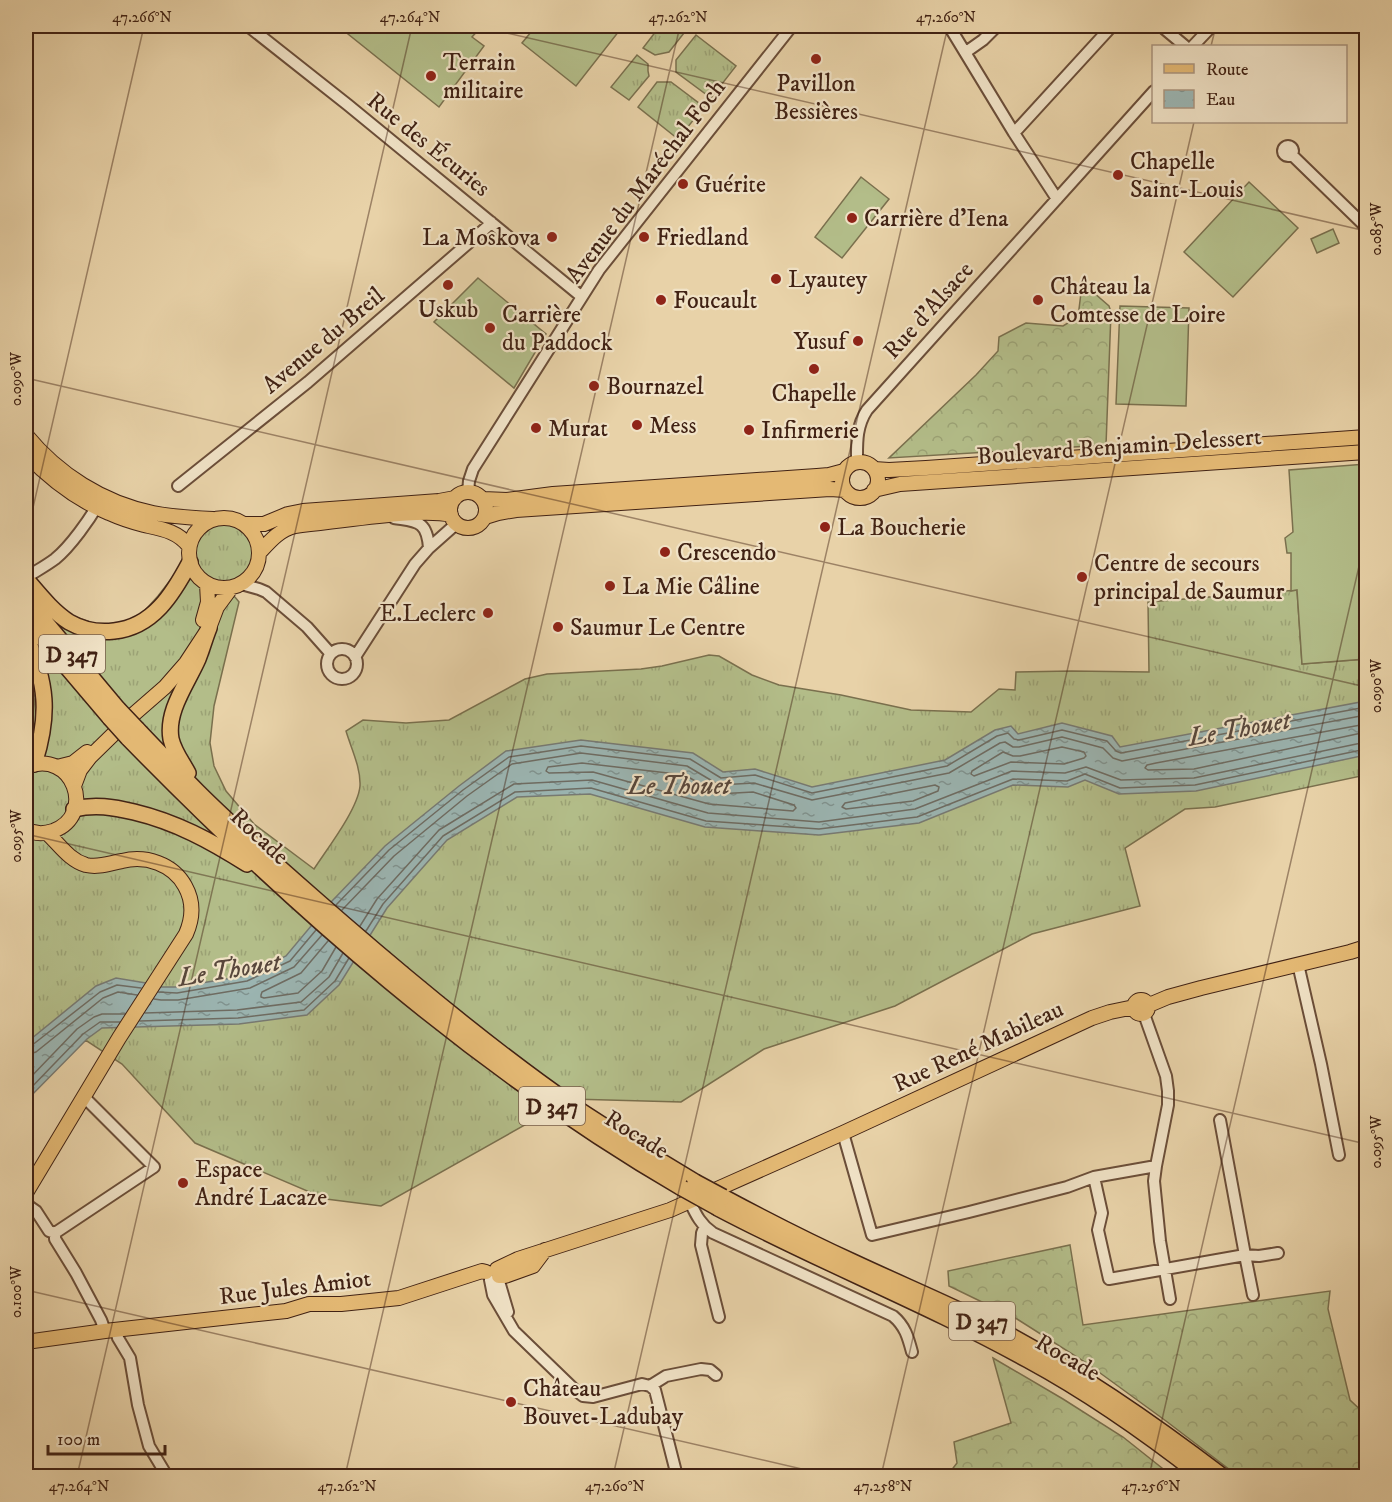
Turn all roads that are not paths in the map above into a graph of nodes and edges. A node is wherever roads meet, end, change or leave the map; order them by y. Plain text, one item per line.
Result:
1 (248, 26) edge
2 (792, 26) edge
3 (950, 26) edge
4 (997, 26) edge
5 (1112, 26) edge
6 (1161, 26) edge
7 (1212, 26) edge
8 (1184, 45) edge
9 (1194, 45) edge
10 (966, 52) junction
11 (1152, 93) edge
12 (1014, 133) junction
13 (1292, 155) dead end
14 (1057, 199) junction
15 (491, 222) junction
16 (1366, 228) edge
17 (582, 297) junction
18 (26, 435) edge
19 (1366, 437) edge
20 (1366, 452) edge
21 (26, 454) edge
22 (856, 462) junction
23 (874, 469) junction
24 (844, 471) junction
25 (178, 486) dead end
26 (845, 490) junction
27 (874, 490) junction
28 (468, 492) junction
29 (455, 498) junction
30 (483, 499) junction
31 (100, 501) junction
32 (380, 516) junction
33 (485, 517) junction
34 (213, 519) junction
35 (453, 520) junction
36 (244, 524) junction
37 (189, 546) junction
38 (429, 548) junction
39 (259, 553) junction
40 (190, 562) junction
41 (28, 577) edge
42 (207, 584) junction
43 (236, 586) junction
44 (26, 599) edge
45 (26, 619) edge
46 (208, 628) junction
47 (26, 637) edge
48 (331, 654) junction
49 (356, 657) junction
50 (114, 714) junction
51 (133, 734) junction
52 (30, 765) edge
53 (57, 767) junction
54 (74, 786) junction
55 (198, 792) junction
56 (74, 809) junction
57 (65, 824) junction
58 (26, 829) edge
59 (47, 833) junction
60 (74, 858) junction
61 (280, 885) junction
62 (297, 891) junction
63 (1366, 947) edge
64 (1298, 964) junction
65 (1142, 1009) junction
66 (84, 1097) junction
67 (1220, 1120) dead end
68 (843, 1133) junction
69 (1339, 1155) dead end
70 (1156, 1166) junction
71 (1094, 1177) junction
72 (689, 1191) junction
73 (26, 1193) edge
74 (721, 1202) junction
75 (26, 1204) edge
76 (704, 1228) junction
77 (56, 1233) junction
78 (1278, 1253) dead end
79 (1245, 1255) junction
80 (1165, 1270) junction
81 (494, 1275) junction
82 (1253, 1295) dead end
83 (1170, 1299) dead end
84 (719, 1317) dead end
85 (110, 1331) junction
86 (26, 1342) edge
87 (912, 1352) dead end
88 (716, 1375) dead end
89 (650, 1386) junction
90 (167, 1476) edge
91 (677, 1476) edge
92 (1201, 1476) edge
93 (1222, 1476) edge

1 - 15 street, Rue des Écuries
2 - 17 street, Avenue du Maréchal Foch
3 - 10 street
4 - 10 street
5 - 12 street
6 - 8 street
7 - 9 street
10 - 12 street
11 - 14 street, Rue d'Alsace
12 - 14 street
13 - 16 street
14 - 22 street, Rue d'Alsace
15 - 17 street, Rue des Écuries
15 - 25 street, Avenue du Breil
17 - 28 street, Avenue du Maréchal Foch
18 - 31 main road
19 - 23 main road, Boulevard Benjamin Delessert
20 - 27 main road, Boulevard Benjamin Delessert
21 - 31 main road
22 - 23 main road
22 - 24 main road
23 - 27 main road
24 - 26 main road
24 - 30 main road
26 - 27 main road
26 - 33 main road
28 - 29 main road
28 - 30 main road
29 - 35 main road
29 - 36 main road
30 - 33 main road
31 - 34 main road
31 - 37 main road
31 - 41 street
32 - 35 main road
32 - 38 street
32 - 39 main road
33 - 35 main road
34 - 36 main road
34 - 37 main road
35 - 38 street
36 - 39 main road
37 - 40 main road
38 - 49 street
39 - 43 main road
40 - 41 highway
40 - 42 main road
42 - 43 main road
42 - 53 main road
43 - 46 main road
43 - 48 street
44 - 50 highway, D 347
45 - 50 highway, Rocade / D 347
46 - 54 main road
46 - 55 highway
47 - 52 highway
48 - 49 street
48 - 49 street
50 - 51 highway, Rocade / D 347, bridge
51 - 55 highway, D 347
51 - 61 highway, Rocade / D 347
52 - 53 main road
53 - 54 main road
54 - 56 main road
55 - 62 highway, D 347
56 - 57 main road
56 - 61 highway
57 - 59 main road
57 - 60 main road
58 - 59 main road
59 - 60 main road
60 - 66 main road
61 - 62 highway, Rocade / D 347
62 - 72 highway, Rocade / D 347
63 - 64 main road, Rue René Mabileau
64 - 65 main road, Rue René Mabileau
64 - 69 street
65 - 68 main road, Rue René Mabileau
65 - 70 street
66 - 73 main road
66 - 77 street
67 - 79 street
68 - 71 street
68 - 72 main road, Rue Jules Amiot
70 - 71 street
70 - 80 street
71 - 80 street
72 - 74 highway, Rocade / D 347, bridge
72 - 76 street
72 - 81 main road, Rue Jules Amiot
74 - 92 highway, Rocade / D 347
74 - 93 highway, D 347
75 - 77 street
76 - 84 street
76 - 87 street
77 - 85 street
78 - 79 street
79 - 80 street
79 - 82 street
80 - 83 street
81 - 85 main road, Rue Jules Amiot
81 - 89 street
85 - 86 main road, Rue Jules Amiot
85 - 90 street
88 - 89 street
89 - 91 street

